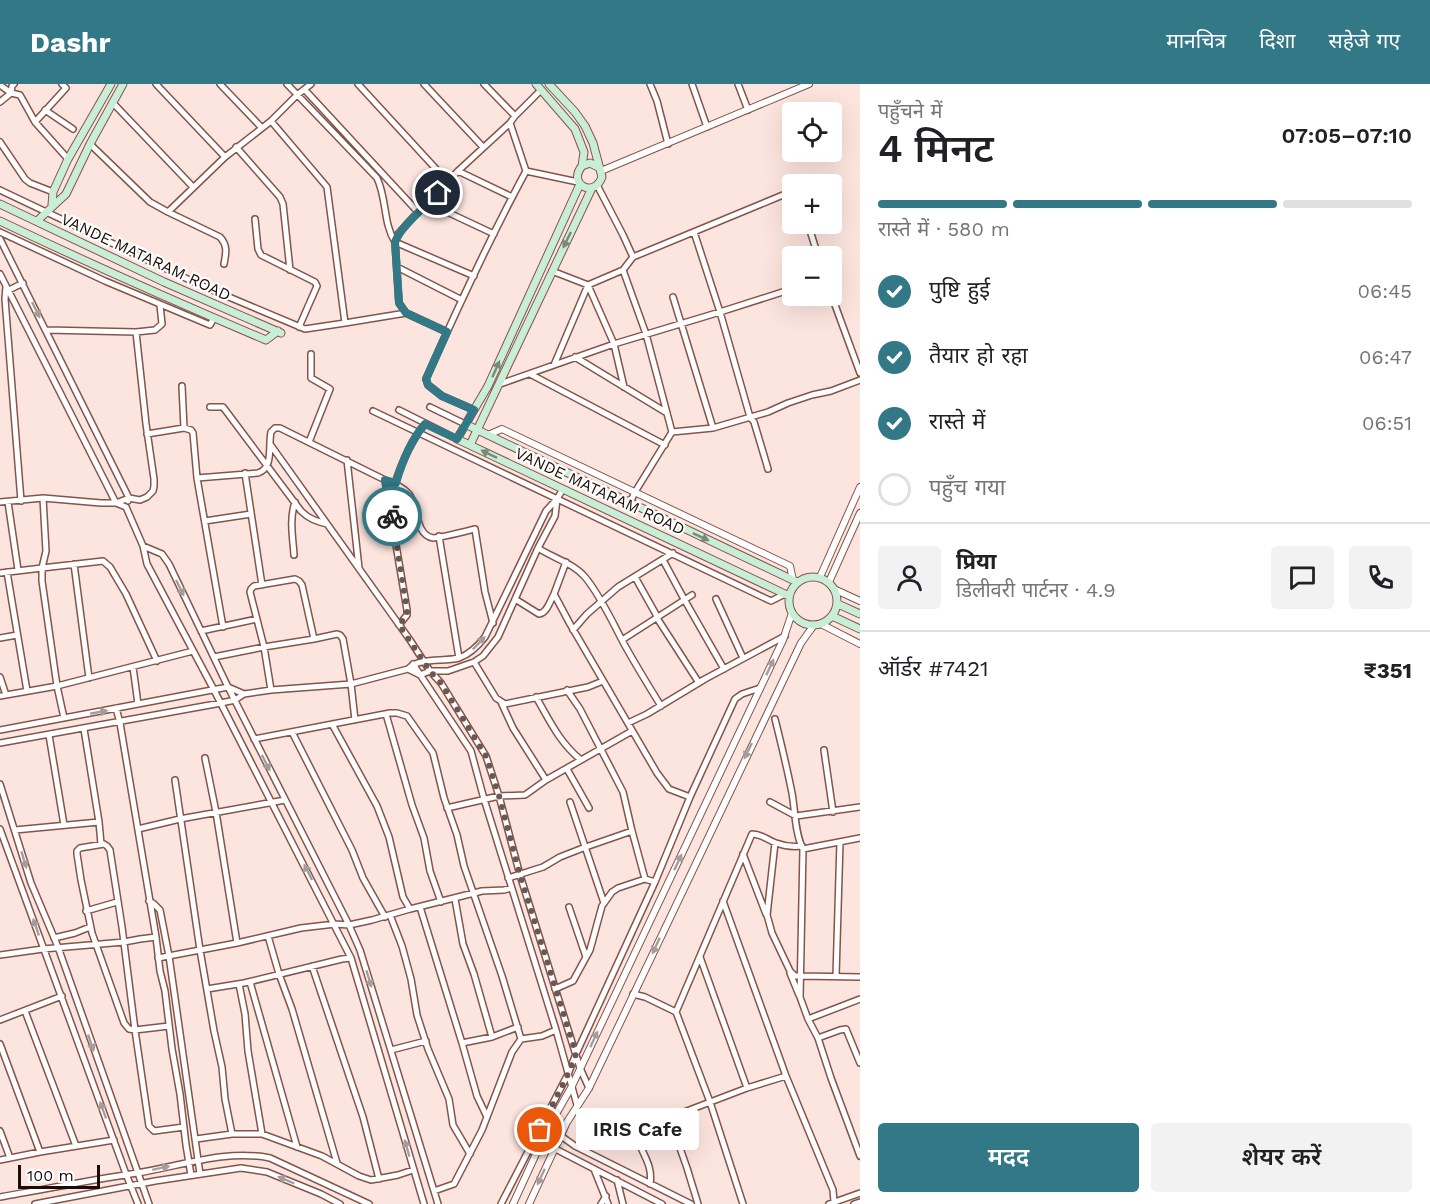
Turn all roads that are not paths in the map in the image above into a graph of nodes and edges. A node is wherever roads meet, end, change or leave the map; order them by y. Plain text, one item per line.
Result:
1 (14, 84) edge
2 (62, 84) edge
3 (111, 84) edge
4 (123, 84) edge
5 (156, 84) edge
6 (220, 84) edge
7 (286, 84) edge
8 (311, 84) edge
9 (358, 84) edge
10 (424, 84) edge
11 (484, 84) edge
12 (549, 84) edge
13 (650, 84) edge
14 (692, 84) edge
15 (738, 84) edge
16 (809, 84) edge
17 (0, 85) edge
18 (800, 86) edge
19 (538, 87) edge
20 (305, 90) junction
21 (11, 93) junction
22 (297, 95) junction
23 (0, 102) edge
24 (113, 103) junction
25 (45, 110) junction
26 (748, 110) junction
27 (515, 116) junction
28 (34, 122) junction
29 (271, 122) junction
30 (510, 123) junction
31 (707, 127) junction
32 (262, 128) junction
33 (73, 129) dead end
34 (0, 142) edge
35 (90, 144) junction
36 (668, 144) junction
37 (236, 147) junction
38 (483, 147) junction
39 (225, 157) junction
40 (68, 159) junction
41 (582, 166) junction
42 (600, 169) junction
43 (458, 171) junction
44 (526, 171) junction
45 (448, 182) junction
46 (579, 183) junction
47 (193, 187) junction
48 (594, 187) junction
49 (0, 190) edge
50 (53, 192) junction
51 (782, 195) edge
52 (512, 197) junction
53 (428, 203) junction
54 (0, 204) edge
55 (52, 205) junction
56 (168, 212) junction
57 (418, 212) junction
58 (46, 213) junction
59 (255, 219) dead end
60 (0, 221) edge
61 (37, 221) junction
62 (0, 232) edge
63 (694, 232) junction
64 (494, 234) junction
65 (0, 239) edge
66 (395, 242) junction
67 (633, 257) junction
68 (224, 264) dead end
69 (397, 267) junction
70 (290, 270) junction
71 (623, 270) junction
72 (552, 271) junction
73 (474, 276) junction
74 (1, 277) edge
75 (23, 283) junction
76 (588, 285) junction
77 (8, 288) junction
78 (782, 292) edge
79 (673, 297) dead end
80 (462, 300) junction
81 (160, 305) junction
82 (835, 306) edge
83 (720, 312) junction
84 (406, 313) junction
85 (214, 318) junction
86 (289, 323) junction
87 (345, 323) junction
88 (682, 323) junction
89 (299, 327) junction
90 (46, 330) junction
91 (136, 332) junction
92 (279, 332) junction
93 (447, 332) junction
94 (646, 334) junction
95 (614, 344) junction
96 (311, 354) dead end
97 (575, 357) junction
98 (0, 358) edge
99 (9, 358) junction
100 (554, 365) junction
101 (860, 373) edge
102 (530, 374) junction
103 (860, 380) edge
104 (500, 384) junction
105 (182, 386) dead end
106 (624, 387) junction
107 (210, 407) dead end
108 (430, 407) dead end
109 (399, 410) dead end
110 (474, 410) junction
111 (373, 411) dead end
112 (667, 413) junction
113 (750, 417) junction
114 (425, 424) junction
115 (465, 424) junction
116 (184, 428) junction
117 (713, 428) junction
118 (478, 430) junction
119 (418, 432) junction
120 (672, 432) junction
121 (147, 434) junction
122 (488, 435) junction
123 (457, 439) junction
124 (309, 442) junction
125 (270, 444) junction
126 (470, 445) junction
127 (665, 445) junction
128 (347, 460) junction
129 (267, 465) junction
130 (768, 468) dead end
131 (244, 473) junction
132 (197, 478) junction
133 (385, 480) junction
134 (396, 483) junction
135 (860, 487) edge
136 (563, 489) junction
137 (635, 492) junction
138 (43, 498) junction
139 (129, 498) junction
140 (558, 499) junction
141 (21, 501) junction
142 (0, 502) edge
143 (8, 502) junction
144 (295, 502) junction
145 (630, 502) junction
146 (116, 503) junction
147 (126, 507) junction
148 (860, 513) edge
149 (251, 514) junction
150 (205, 521) junction
151 (327, 524) junction
152 (439, 537) junction
153 (143, 546) junction
154 (538, 548) junction
155 (673, 554) junction
156 (294, 555) dead end
157 (663, 560) junction
158 (566, 562) junction
159 (74, 564) junction
160 (42, 568) junction
161 (18, 570) junction
162 (360, 570) junction
163 (3, 572) edge
164 (635, 577) junction
165 (820, 577) junction
166 (795, 581) junction
167 (829, 582) junction
168 (262, 585) junction
169 (836, 590) junction
170 (554, 594) junction
171 (692, 595) dead end
172 (787, 595) junction
173 (515, 598) junction
174 (684, 599) junction
175 (716, 599) dead end
176 (860, 601) edge
177 (601, 602) junction
178 (838, 604) junction
179 (792, 613) junction
180 (860, 614) edge
181 (832, 616) junction
182 (657, 618) junction
183 (257, 619) junction
184 (494, 623) junction
185 (818, 624) junction
186 (399, 625) junction
187 (223, 627) junction
188 (860, 629) edge
189 (573, 630) junction
190 (201, 631) junction
191 (17, 635) junction
192 (785, 636) junction
193 (0, 638) edge
194 (314, 639) junction
195 (622, 640) junction
196 (860, 644) edge
197 (264, 647) junction
198 (193, 651) junction
199 (214, 657) junction
200 (459, 657) junction
201 (742, 658) junction
202 (157, 661) junction
203 (424, 662) junction
204 (474, 662) junction
205 (413, 664) junction
206 (133, 667) junction
207 (408, 669) junction
208 (724, 669) junction
209 (430, 671) junction
210 (420, 675) junction
211 (0, 677) edge
212 (89, 678) junction
213 (603, 681) junction
214 (699, 683) junction
215 (351, 684) junction
216 (57, 686) junction
217 (228, 687) junction
218 (760, 688) junction
219 (214, 690) junction
220 (271, 690) junction
221 (567, 690) junction
222 (27, 692) junction
223 (244, 694) junction
224 (3, 696) edge
225 (536, 697) junction
226 (235, 700) junction
227 (501, 702) junction
228 (138, 704) junction
229 (221, 704) junction
230 (661, 706) junction
231 (116, 708) junction
232 (386, 714) junction
233 (64, 718) junction
234 (775, 718) dead end
235 (355, 720) junction
236 (120, 723) junction
237 (628, 723) junction
238 (332, 724) junction
239 (84, 729) junction
240 (0, 730) edge
241 (632, 730) junction
242 (292, 732) junction
243 (49, 735) junction
244 (254, 739) junction
245 (0, 743) edge
246 (600, 749) junction
247 (824, 750) dead end
248 (205, 758) dead end
249 (581, 760) junction
250 (567, 769) junction
251 (175, 780) dead end
252 (546, 780) junction
253 (0, 784) edge
254 (499, 796) junction
255 (690, 797) junction
256 (484, 799) junction
257 (285, 800) junction
258 (271, 802) junction
259 (570, 802) dead end
260 (770, 802) dead end
261 (860, 807) edge
262 (447, 808) junction
263 (589, 808) dead end
264 (216, 812) junction
265 (833, 812) junction
266 (796, 816) junction
267 (180, 819) junction
268 (99, 822) junction
269 (64, 825) junction
270 (0, 829) edge
271 (138, 829) junction
272 (15, 830) junction
273 (632, 831) junction
274 (860, 838) edge
275 (840, 842) junction
276 (775, 843) junction
277 (101, 844) junction
278 (586, 847) junction
279 (802, 847) junction
280 (9, 853) junction
281 (0, 854) edge
282 (743, 854) junction
283 (520, 875) junction
284 (508, 878) junction
285 (645, 879) junction
286 (655, 882) junction
287 (511, 888) junction
288 (474, 893) junction
289 (454, 899) junction
290 (723, 900) junction
291 (117, 902) junction
292 (149, 902) junction
293 (441, 902) junction
294 (604, 903) junction
295 (420, 907) junction
296 (569, 907) dead end
297 (410, 909) junction
298 (86, 911) junction
299 (767, 915) junction
300 (387, 916) junction
301 (335, 924) junction
302 (349, 925) junction
303 (90, 927) junction
304 (268, 936) junction
305 (156, 937) junction
306 (54, 938) junction
307 (124, 942) junction
308 (237, 943) junction
309 (96, 944) junction
310 (58, 947) junction
311 (43, 949) junction
312 (200, 950) junction
313 (0, 955) edge
314 (169, 956) junction
315 (586, 957) junction
316 (700, 957) junction
317 (158, 958) junction
318 (351, 958) junction
319 (312, 966) junction
320 (790, 971) junction
321 (279, 974) junction
322 (800, 976) junction
323 (836, 976) junction
324 (860, 977) edge
325 (250, 982) junction
326 (239, 984) junction
327 (207, 989) junction
328 (555, 989) junction
329 (633, 994) junction
330 (62, 996) junction
331 (800, 997) junction
332 (860, 999) edge
333 (25, 1011) junction
334 (676, 1012) junction
335 (808, 1019) junction
336 (0, 1020) edge
337 (169, 1026) junction
338 (518, 1027) junction
339 (135, 1030) junction
340 (556, 1030) junction
341 (492, 1037) junction
342 (818, 1038) junction
343 (521, 1039) junction
344 (426, 1041) junction
345 (462, 1043) junction
346 (0, 1044) edge
347 (391, 1050) junction
348 (576, 1054) junction
349 (860, 1063) edge
350 (580, 1068) junction
351 (568, 1074) junction
352 (786, 1076) junction
353 (572, 1086) junction
354 (589, 1088) junction
355 (747, 1088) junction
356 (710, 1102) junction
357 (577, 1105) junction
358 (487, 1117) junction
359 (669, 1117) junction
360 (184, 1127) junction
361 (547, 1130) junction
362 (0, 1131) edge
363 (232, 1134) junction
364 (262, 1134) junction
365 (561, 1136) junction
366 (196, 1139) junction
367 (114, 1140) junction
368 (542, 1142) junction
369 (858, 1145) edge
370 (75, 1146) junction
371 (297, 1147) junction
372 (555, 1149) junction
373 (40, 1152) junction
374 (470, 1154) junction
375 (860, 1156) edge
376 (10, 1158) junction
377 (0, 1160) edge
378 (199, 1161) junction
379 (189, 1162) junction
380 (337, 1163) junction
381 (594, 1168) junction
382 (413, 1170) junction
383 (137, 1173) junction
384 (126, 1174) junction
385 (200, 1174) junction
386 (191, 1175) junction
387 (379, 1179) junction
388 (616, 1180) junction
389 (142, 1184) junction
390 (650, 1184) junction
391 (131, 1186) junction
392 (434, 1191) junction
393 (860, 1193) edge
394 (606, 1196) junction
395 (0, 1197) edge
396 (333, 1202) edge
397 (831, 1203) edge
398 (35, 1204) edge
399 (138, 1204) edge
400 (149, 1204) edge
401 (340, 1204) edge
402 (369, 1204) edge
403 (424, 1204) edge
404 (438, 1204) edge
405 (501, 1204) edge
406 (513, 1204) edge
407 (529, 1204) edge
408 (601, 1204) edge
409 (608, 1204) edge
410 (623, 1204) edge
411 (662, 1204) edge
412 (691, 1204) edge
413 (698, 1204) edge
414 (743, 1204) edge

1 - 21 street
2 - 25 street
3 - 40 main road
4 - 24 main road
5 - 39 street
6 - 32 street
7 - 22 street
8 - 20 street
9 - 45 street
10 - 38 street
11 - 27 street
12 - 42 main road
13 - 36 street
14 - 31 street
15 - 26 street
16 - 18 street
17 - 21 street
18 - 26 street
19 - 27 street
19 - 41 main road
20 - 22 street
20 - 57 street
21 - 23 street
21 - 28 street
22 - 29 street
22 - 66 street
24 - 35 main road
24 - 47 street
25 - 28 street
25 - 33 street
26 - 31 street
27 - 30 street
28 - 40 street
29 - 32 street
29 - 87 street
30 - 38 street
30 - 44 street
31 - 36 street
32 - 37 street
34 - 50 street
35 - 55 main road
35 - 56 street
36 - 42 street
37 - 39 street
37 - 70 street
38 - 43 street
39 - 47 street
40 - 50 main road
41 - 42 main road
41 - 46 main road
42 - 48 main road
43 - 45 street
43 - 52 street
44 - 46 street
44 - 52 street
45 - 53 street
46 - 48 main road
110 -> 46 main road
47 - 56 street
48 - 67 street
48 -> 72 main road
49 - 58 street
50 - 55 main road
51 - 63 street
52 - 64 street
53 - 57 street
53 - 64 street
54 - 61 main road, VANDE MATARAM ROAD
55 - 58 main road
56 - 68 street
57 - 66 street
58 - 61 main road
58 - 86 street
59 - 70 street
60 - 85 main road, VANDE MATARAM ROAD
61 - 92 main road, VANDE MATARAM ROAD
62 - 81 street
63 - 67 street
63 - 83 street
64 - 73 street
65 - 75 street
66 - 69 street
66 - 73 street
67 - 71 street
69 - 80 street
69 - 84 street
70 - 89 street
71 - 76 street
71 - 94 street
72 - 76 street
72 - 104 main road
73 - 80 street
74 - 77 street
75 - 77 street
75 -> 90 street
76 - 95 street
76 - 100 street
77 - 99 street
77 - 146 street
78 - 83 street
79 - 88 street
80 - 93 street
81 - 85 street
81 - 91 street
82 - 101 street
83 - 88 street
83 - 113 street
84 - 87 street
84 - 93 street
85 - 92 main road, VANDE MATARAM ROAD
86 - 89 street
86 - 92 street
87 - 89 street
88 - 94 street
88 - 117 street
90 - 91 street
90 - 139 street
91 - 121 street
93 - 110 street
94 - 95 street
94 - 112 street
95 - 97 street
95 - 106 street
96 - 124 street
97 - 100 street
97 - 106 street
98 - 99 street
99 - 141 street
100 - 102 street
102 - 104 street
102 - 127 street
103 - 113 street
104 - 118 main road
105 - 116 street
106 - 112 street
107 - 129 street
108 - 115 street, VANDE MATARAM ROAD
109 - 114 street, VANDE MATARAM ROAD
110 - 115 main road
111 - 119 street
112 - 120 street
113 - 117 street
113 - 130 street
114 - 119 street
114 - 123 street, VANDE MATARAM ROAD
115 - 118 main road, VANDE MATARAM ROAD
115 - 123 main road
116 - 121 street
116 - 132 street
117 - 120 street
118 - 122 main road, VANDE MATARAM ROAD
118 - 126 main road
119 - 134 street
119 - 140 street
120 - 127 street
121 - 139 street
122 - 137 street
122 - 145 main road, VANDE MATARAM ROAD
123 - 126 main road, VANDE MATARAM ROAD
124 - 125 street
124 - 128 street
125 - 129 street
125 - 151 street
136 -> 126 main road, VANDE MATARAM ROAD
127 - 137 street
128 - 133 street
128 - 162 street
129 - 131 street
129 - 144 street
131 - 132 street
131 - 149 street
132 - 150 street
133 - 134 street
133 - 186 street
134 - 152 street
135 - 165 street
136 - 140 street
136 - 172 main road, VANDE MATARAM ROAD
137 - 145 street
137 - 166 street
138 - 141 street
138 - 146 street
138 - 160 street
139 - 146 street
139 - 147 street
140 - 154 street
140 - 155 street
140 - 184 street
141 - 143 street
142 - 143 street
143 - 161 street
144 - 151 street
144 - 156 street
145 -> 166 main road, VANDE MATARAM ROAD
146 - 147 street
147 - 153 street
148 - 167 street
149 - 150 street
149 - 168 street
150 - 187 street
151 - 162 street
152 - 184 street
152 - 200 street
153 -> 190 street
153 - 198 street
154 - 158 street
154 - 173 street
155 - 157 street
155 - 172 street
157 - 164 street
157 - 174 street
158 - 170 street
158 - 177 street
159 - 160 street
159 - 202 street
159 - 212 street
160 - 161 street
160 - 216 street
161 - 163 street
162 - 186 street
163 - 191 street
164 - 177 street
164 - 182 street
165 - 166 main road
165 - 167 main road
166 - 172 main road
167 - 169 main road
168 - 183 street
168 - 194 street
169 - 176 street
169 - 178 main road
170 - 173 street
170 - 189 street
171 - 174 street
172 - 179 main road
173 - 204 street
174 - 182 street
174 - 208 street
175 - 201 street
177 - 189 street
177 - 195 street
178 - 180 main road
178 - 181 main road
179 - 185 main road
179 - 192 street
181 - 185 main road
181 - 188 main road
182 - 195 street
182 - 214 street
183 - 187 street
183 - 197 street
200 -> 184 street
185 - 196 street
185 -> 329 street
186 - 203 street
187 - 190 street
189 - 213 street
190 - 199 street
191 - 193 street
191 - 222 street
192 - 201 street
218 -> 192 street
194 - 197 street
194 - 215 street
195 - 230 street
197 - 199 street
197 - 220 street
198 - 202 street
198 - 219 street
199 - 217 street
200 - 203 street
201 - 208 street
202 - 206 street
203 - 205 street
203 - 209 street
204 - 209 street
204 - 227 street
205 - 207 street
205 - 210 street
206 - 212 street
206 - 228 street
207 - 210 street
207 - 215 street
208 - 214 street
209 - 210 street
209 - 254 street
210 - 256 street
211 - 224 street
212 - 216 street
213 - 221 street
213 - 237 street
214 - 230 street
215 - 220 street
215 - 235 street
216 - 222 street
216 - 233 street
217 - 219 street
217 - 223 street
217 - 226 street
218 - 255 street
350 -> 218 street
219 - 228 street
219 - 229 street
220 - 223 street
221 - 225 street
221 - 246 street
222 - 224 street
223 - 226 street
225 - 227 street
225 - 249 street
226 - 229 street
226 - 244 street
227 - 252 street
228 - 231 street
229 - 236 street
229 - 258 street
230 - 237 street
233 -> 231 street
231 - 236 street
232 - 235 street
232 - 262 street
232 - 293 street
233 - 240 street
234 - 266 street
235 - 238 street
236 - 239 street
236 - 271 street
237 - 241 street
238 - 242 street
238 - 297 street
239 - 243 street
239 - 268 street
241 - 246 street
241 - 255 street
242 - 244 street
242 - 300 street
243 - 245 street
243 - 269 street
244 -> 257 street
246 - 249 street
246 - 273 street
247 - 265 street
248 - 264 street
249 - 250 street
250 - 252 street
250 - 263 street
251 - 267 street
252 - 254 street
253 - 272 street
254 - 256 street
254 - 283 street
255 - 286 street
256 - 262 street
256 - 284 street
257 - 258 street
257 - 302 street
258 - 264 street
301 -> 258 street
259 - 278 street
260 - 266 street
261 - 265 street
262 - 288 street
264 - 267 street
264 - 308 street
265 - 266 street
266 - 279 street
267 - 271 street
267 - 312 street
268 - 269 street
268 - 277 street
269 - 272 street
270 - 280 street
271 - 292 street
272 -> 306 street
273 - 278 street
273 - 285 street
274 - 275 street
275 - 279 street
275 - 323 street
276 - 279 street
276 - 282 street
276 - 299 street
277 - 291 street
277 - 298 street
278 - 283 street
278 - 294 street
279 - 322 street
280 - 281 street
311 -> 280 street
282 - 290 street
282 - 299 street
283 - 284 street
283 - 328 street
284 - 287 street
285 - 286 street
285 - 294 street
286 - 348 street
287 - 288 street
287 - 340 street
288 - 289 street
288 - 338 street
289 - 293 street
289 - 341 street
290 - 316 street
290 - 352 street
291 - 298 street
291 - 307 street
292 - 305 street
292 - 314 street
293 - 295 street
294 - 315 street
295 - 297 street
295 - 345 street
296 - 315 street
297 - 300 street
298 - 303 street
299 - 320 street
300 - 302 street
300 - 344 street
301 - 302 street
301 - 304 street
301 - 318 street
302 -> 347 street
303 - 306 street
303 - 309 street
304 - 308 street
304 - 321 street
305 - 307 street
305 - 317 street
306 - 310 street
307 - 309 street
307 - 339 street
308 - 312 street
309 - 310 street
309 - 339 street
310 - 311 street
310 -> 383 street
311 - 313 street
311 - 330 street
312 - 314 street
312 - 327 street
314 - 317 street
314 - 366 street
315 - 328 street
316 - 334 street
316 - 355 street
317 - 337 street
318 - 319 street
382 -> 318 street
319 - 321 street
319 - 387 street
320 - 322 street
320 - 331 street
321 - 325 street
321 - 380 street
322 - 323 street
322 - 331 street
323 - 324 street
325 - 326 street
325 - 371 street
326 - 327 street
326 - 364 street
327 - 363 street
328 - 348 street
329 - 334 street
329 - 354 street
330 - 333 street
367 -> 330 street
331 - 335 street
332 - 335 street
333 - 336 street
333 - 370 street
334 - 356 street
335 - 342 street
337 - 339 street
337 - 360 street
338 - 341 street
338 - 343 street
339 - 360 street
340 - 343 street
340 - 351 street
341 - 345 street
342 - 349 street
342 - 369 street
343 - 358 street
344 - 347 street
344 - 374 street
345 - 358 street
346 - 373 street
347 - 392 street
348 - 350 street
348 - 351 street
350 - 353 street
350 - 354 street
351 - 353 street
351 - 405 street
352 - 355 street
352 - 397 street
353 - 357 street
353 - 361 street
354 - 357 street
355 - 356 street
356 - 359 street
356 - 414 street
357 - 365 street
358 - 374 street
359 - 390 street
359 - 413 street
360 - 379 street
361 - 365 street
361 - 368 street
362 - 376 street
363 - 364 street
363 - 366 street
364 - 371 street
365 - 372 street
365 - 390 street
366 - 378 street
367 - 370 street
367 - 384 street
368 - 372 street
368 - 406 street
369 - 375 street
370 - 373 street
371 - 380 street
372 - 381 street
372 -> 407 street
373 - 376 street
374 - 392 street
376 - 377 street
378 - 379 street
378 - 385 street
378 - 402 street
383 -> 379 street
379 - 386 street
380 - 387 street
381 - 388 street
381 - 394 street
382 - 387 street
382 - 403 street
383 - 384 street
383 - 389 street
384 - 391 street
384 - 395 street
385 - 386 street
396 -> 385 street
386 - 389 street
388 - 410 street
388 - 411 street
389 - 391 street
389 - 400 street
390 - 412 street
391 - 398 street
391 - 399 street
392 - 404 street
393 - 397 street
394 - 408 street
394 - 409 street
396 - 401 street

